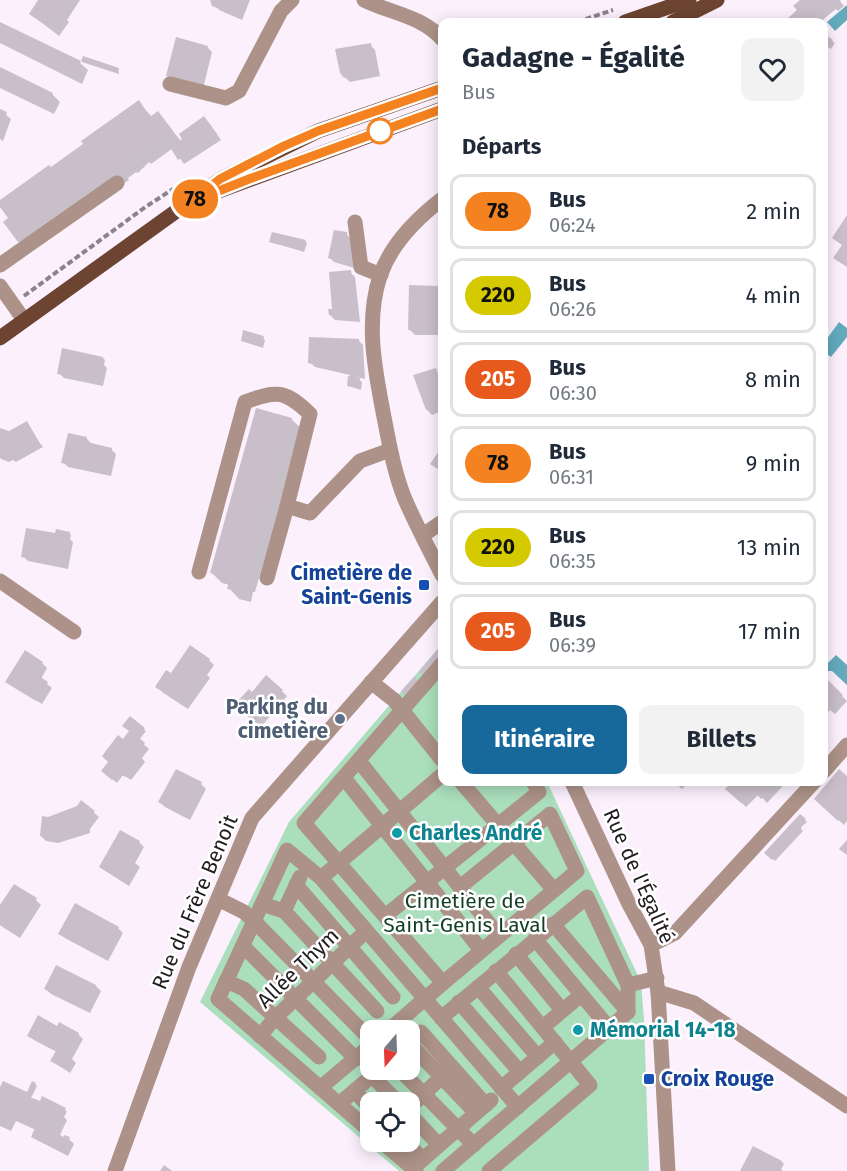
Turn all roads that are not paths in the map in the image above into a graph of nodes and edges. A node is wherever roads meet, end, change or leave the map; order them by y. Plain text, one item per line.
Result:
1 (292, 0) edge
2 (364, 0) edge
3 (689, 0) edge
4 (717, 0) edge
5 (637, 18) edge
6 (681, 18) edge
7 (438, 35) edge
8 (170, 84) dead end
9 (438, 89) edge
10 (438, 110) edge
11 (117, 183) dead end
12 (191, 202) junction
13 (438, 203) edge
14 (355, 222) dead end
15 (0, 265) edge
16 (381, 275) junction
17 (0, 286) edge
18 (24, 321) junction
19 (0, 338) edge
20 (390, 450) junction
21 (287, 506) junction
22 (438, 525) edge
23 (423, 535) junction
24 (438, 567) edge
25 (199, 572) dead end
26 (267, 578) dead end
27 (0, 581) edge
28 (438, 607) edge
29 (74, 632) dead end
30 (438, 669) edge
31 (371, 682) junction
32 (402, 711) junction
33 (847, 745) edge
34 (438, 754) edge
35 (359, 760) junction
36 (828, 766) edge
37 (344, 778) junction
38 (438, 778) edge
39 (464, 786) edge
40 (574, 786) edge
41 (810, 786) edge
42 (536, 787) edge
43 (399, 812) junction
44 (498, 825) junction
45 (382, 826) junction
46 (514, 843) junction
47 (339, 863) junction
48 (306, 866) junction
49 (445, 868) junction
50 (321, 878) junction
51 (427, 882) junction
52 (296, 885) junction
53 (460, 887) junction
54 (554, 890) junction
55 (218, 899) junction
56 (262, 904) junction
57 (284, 911) junction
58 (385, 916) junction
59 (254, 921) junction
60 (553, 924) junction
61 (366, 931) junction
62 (499, 936) junction
63 (535, 939) junction
64 (651, 945) junction
65 (243, 946) junction
66 (350, 947) junction
67 (481, 950) junction
68 (516, 954) junction
69 (333, 963) junction
70 (496, 971) junction
71 (226, 981) junction
72 (314, 981) junction
73 (442, 982) junction
74 (628, 985) junction
75 (657, 985) junction
76 (478, 987) junction
77 (581, 995) junction
78 (296, 998) junction
79 (425, 1000) junction
80 (459, 1002) junction
81 (562, 1010) junction
82 (377, 1011) junction
83 (628, 1012) junction
84 (275, 1018) junction
85 (401, 1020) edge
86 (359, 1027) joint
87 (543, 1027) junction
88 (610, 1029) junction
89 (422, 1032) edge
90 (260, 1036) junction
91 (337, 1040) junction
92 (555, 1042) junction
93 (469, 1051) junction
94 (360, 1055) edge
95 (319, 1057) junction
96 (537, 1057) junction
97 (356, 1059) junction
98 (572, 1061) junction
99 (447, 1072) junction
100 (520, 1072) junction
101 (304, 1074) junction
102 (367, 1080) edge
103 (381, 1080) edge
104 (410, 1080) edge
105 (320, 1088) junction
106 (354, 1091) junction
107 (390, 1092) edge
108 (424, 1093) junction
109 (360, 1097) edge
110 (420, 1097) edge
111 (489, 1101) junction
112 (339, 1104) junction
113 (847, 1106) edge
114 (518, 1107) junction
115 (360, 1122) edge
116 (420, 1125) edge
117 (458, 1129) junction
118 (474, 1144) junction
119 (439, 1145) junction
120 (397, 1152) edge
121 (410, 1152) edge
122 (417, 1166) edge
123 (116, 1171) edge
124 (443, 1171) edge
125 (489, 1171) edge
126 (668, 1171) edge

1 - 8 street
2 - 7 street
3 - 5 main road
4 - 6 main road
9 - 12 main road
10 - 12 main road
11 - 15 street
12 - 18 main road
13 - 16 street
14 - 16 street
16 - 20 street
17 - 18 street
18 - 19 main road
20 - 21 street
20 - 23 street
21 - 25 street
21 - 26 street
22 - 23 street
23 - 24 street
27 - 29 street
28 - 31 street, Rue du Frère Benoit
30 - 32 street
31 - 32 street
31 - 55 street, Rue du Frère Benoit
32 - 34 street
32 - 35 street
33 - 36 street
35 - 37 street
35 - 43 street
37 - 45 street
37 - 47 street
38 - 43 street
39 - 44 street
40 - 64 street, Rue de l'Égalité
41 - 64 street
42 - 44 street
43 - 45 street
43 - 49 street
44 - 46 street
44 - 49 street
45 - 47 street
45 - 51 street
46 - 53 street
46 - 54 street
46 - 54 street
47 - 50 street
47 - 58 street
48 - 50 street
48 - 52 street
48 - 56 street
49 - 51 street
49 - 53 street
50 - 61 street
51 - 58 street
51 - 67 street
52 - 57 street
52 - 66 street
53 - 62 street
54 - 62 street
55 - 59 street
55 - 123 street, Rue du Frère Benoit
56 - 57 street
56 - 59 street
57 - 69 street
58 - 73 street
59 - 65 street
59 - 72 street
60 - 63 street
60 - 74 street
60 - 83 street
61 - 66 street, Allée Thym
61 - 79 street
62 - 67 street
63 - 68 street
63 - 77 street
64 - 75 street, Rue de l'Égalité
65 - 71 street
65 - 78 street
66 - 69 street, Allée Thym
66 - 82 street
67 - 73 street
68 - 70 street
68 - 81 street
69 - 72 street, Allée Thym
69 - 82 street
70 - 76 street
70 - 87 street
71 - 84 street
71 - 90 street
72 - 78 street, Allée Thym
72 - 86 street
73 - 79 street
74 - 75 street
74 - 83 street
75 - 113 street
75 - 126 street, Rue de l'Égalité
76 - 80 street
76 - 96 street
77 - 81 street
77 - 88 street
78 - 84 street, Allée Thym
78 - 91 street
79 - 85 street
79 - 89 street
80 - 89 street
80 - 100 street
81 - 87 street
82 - 86 street
83 - 88 street
84 - 90 street, Allée Thym
84 - 95 street
87 - 92 street
88 - 98 street
89 - 93 street
89 - 99 street
90 - 101 street
91 - 95 street
91 - 97 street
92 - 96 street
92 - 98 street
93 - 99 street
93 - 111 street
94 - 97 street
95 - 101 street
96 - 100 street
97 - 105 street
98 - 114 street
98 - 125 street
99 - 108 street
99 - 111 street
100 - 111 street
101 - 105 street
102 - 106 street
103 - 107 street
104 - 108 street
105 - 112 street
106 - 109 street
106 - 112 street
108 - 110 street
108 - 117 street
111 - 114 street
111 - 117 street
112 - 115 street
114 - 118 street
116 - 119 street
117 - 118 street
117 - 119 street
118 - 124 street
119 - 122 street
120 - 122 street
121 - 122 street

